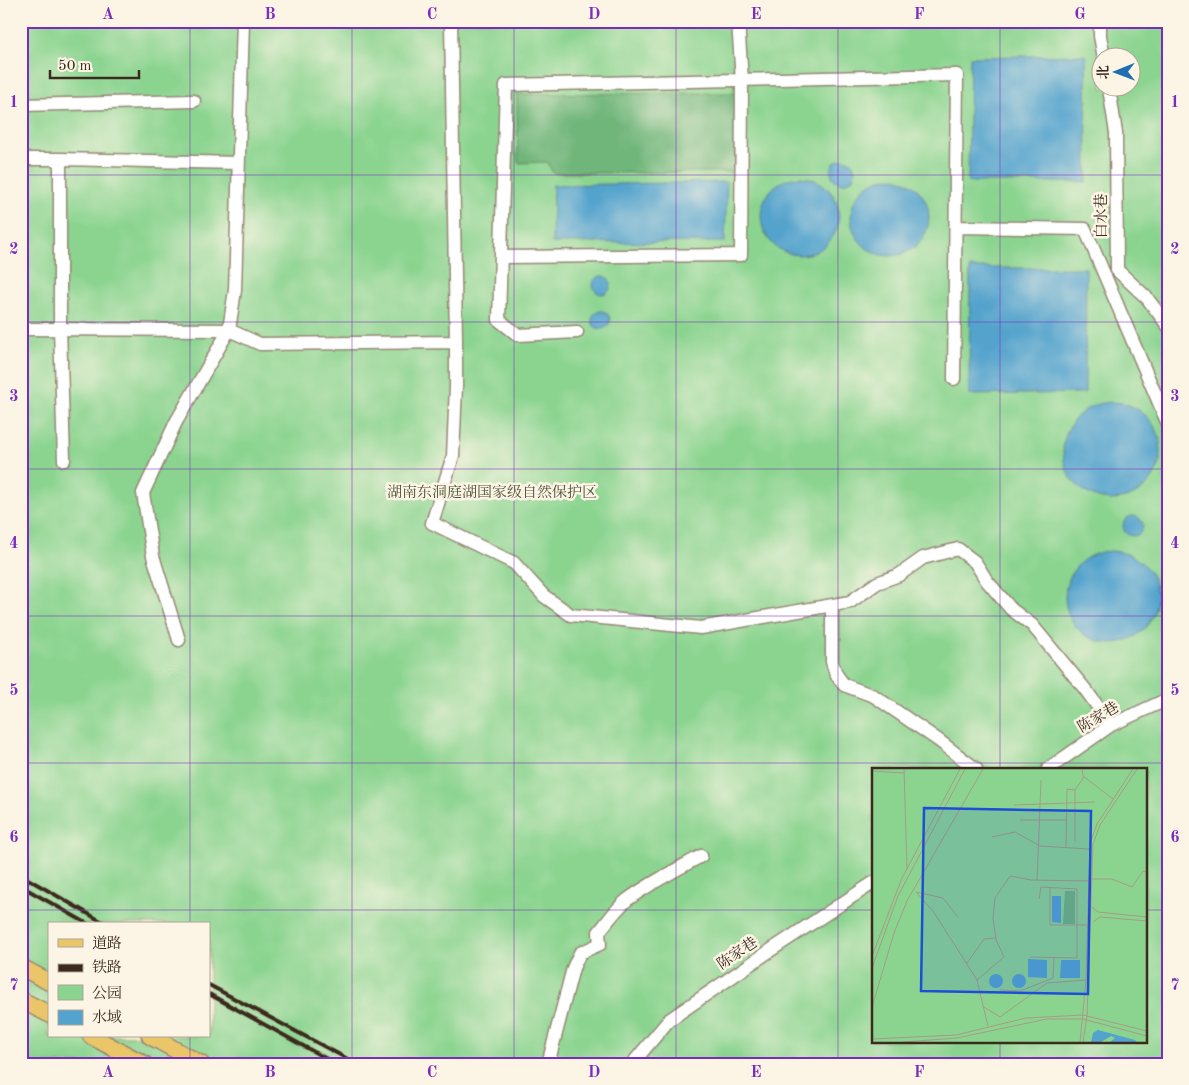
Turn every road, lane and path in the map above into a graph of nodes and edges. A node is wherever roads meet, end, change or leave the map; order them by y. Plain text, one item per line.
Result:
1 (243, 21) edge
2 (451, 21) edge
3 (738, 21) edge
4 (1100, 21) edge
5 (1102, 48) edge
6 (742, 81) junction
7 (1111, 98) edge
8 (194, 101) dead end
9 (21, 105) edge
10 (21, 159) edge
11 (60, 159) junction
12 (238, 163) junction
13 (956, 227) junction
14 (501, 257) junction
15 (1168, 326) edge
16 (60, 328) junction
17 (21, 329) edge
18 (229, 330) junction
19 (577, 332) dead end
20 (456, 342) junction
21 (954, 379) dead end
22 (1168, 424) edge
23 (64, 460) dead end
24 (832, 605) junction
25 (179, 640) dead end
26 (1168, 699) edge
27 (1111, 725) junction
28 (975, 768) edge
29 (1049, 768) edge
30 (701, 856) dead end
31 (872, 884) edge
32 (21, 967) edge
33 (48, 981) edge
34 (21, 1000) edge
35 (48, 1014) edge
36 (95, 1038) edge
37 (154, 1038) edge
38 (144, 1064) edge
39 (201, 1064) edge
40 (548, 1064) edge
41 (632, 1064) edge

1 - 12 street
2 - 20 street
3 - 6 street
4 - 5 street
6 - 13 street
6 - 14 street
6 - 14 street
7 - 15 street, 白水巷
8 - 9 street
10 - 11 street
11 - 12 street
11 - 16 street
12 - 18 street
13 - 21 street
13 - 22 street
14 - 19 street
16 - 17 street
16 - 18 street
16 - 23 street
18 - 20 street
18 - 25 street
20 - 24 street
24 - 27 street
24 - 28 street
26 - 27 street, 陈家巷
27 - 29 street, 陈家巷
30 - 40 street
31 - 41 street, 陈家巷
32 - 33 main road
34 - 35 main road
36 - 38 main road
37 - 39 main road

